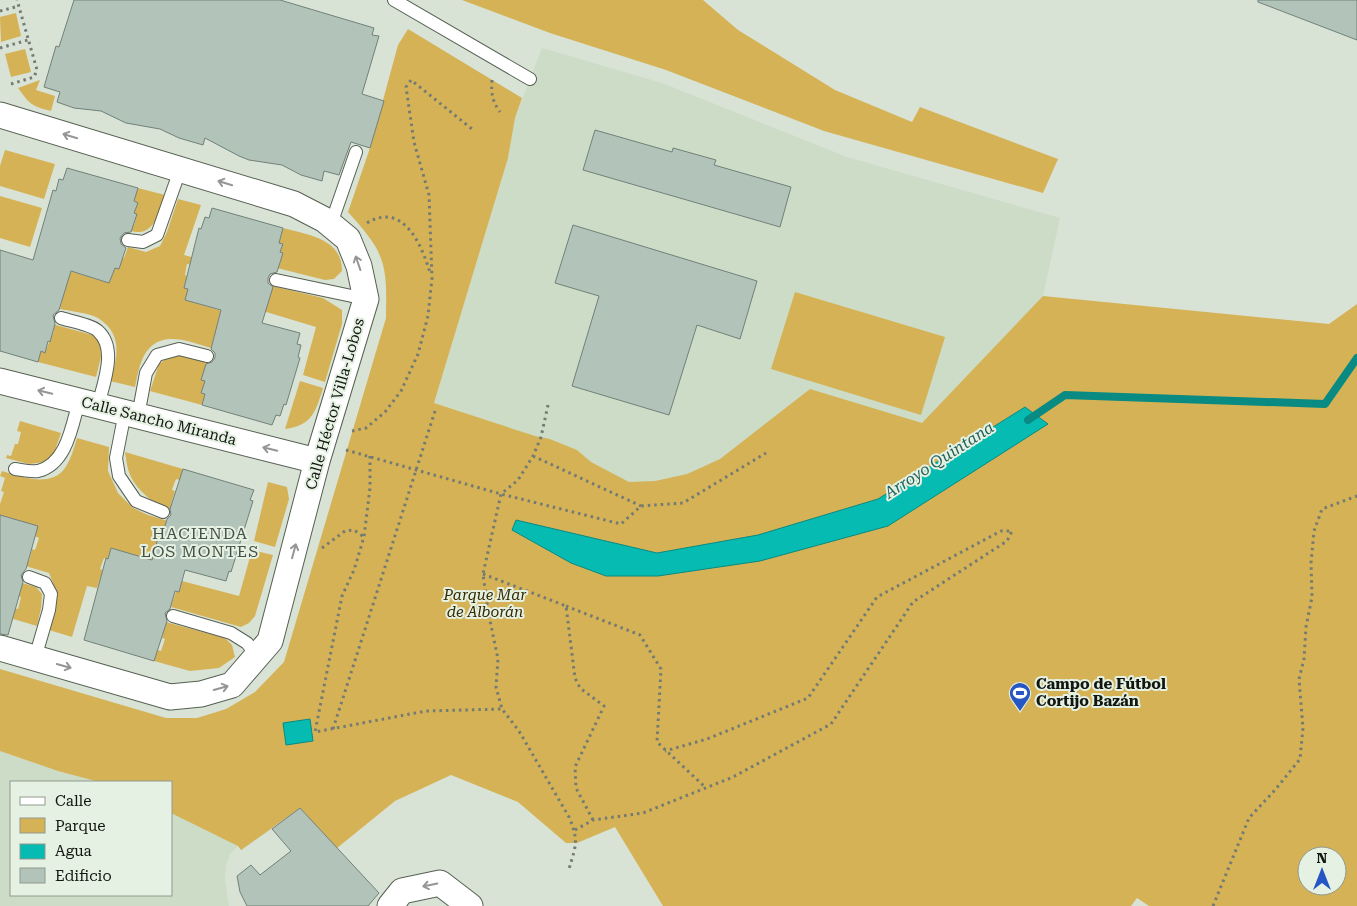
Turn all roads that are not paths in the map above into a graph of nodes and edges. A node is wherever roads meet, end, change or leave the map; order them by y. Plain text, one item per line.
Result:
1 (394, 0) edge
2 (530, 79) dead end
3 (0, 115) edge
4 (356, 152) dead end
5 (180, 170) junction
6 (331, 224) junction
7 (128, 240) dead end
8 (276, 280) dead end
9 (366, 299) junction
10 (61, 318) dead end
11 (207, 356) dead end
12 (0, 381) edge
13 (88, 403) junction
14 (131, 414) junction
15 (318, 461) junction
16 (15, 469) dead end
17 (164, 512) dead end
18 (29, 576) dead end
19 (173, 616) dead end
20 (0, 648) edge
21 (257, 656) junction
22 (35, 658) junction
23 (390, 906) edge
24 (470, 906) edge

1 - 2 lane
5 -> 3 street, Calle Héctor Villa-Lobos
4 - 6 lane
6 -> 5 street, Calle Héctor Villa-Lobos
5 - 7 lane
9 -> 6 street, Calle Héctor Villa-Lobos
8 - 9 lane
9 - 15 street, Calle Héctor Villa-Lobos
10 - 13 lane
11 - 14 lane
13 -> 12 street, Calle Sancho Miranda
13 - 14 street, Calle Sancho Miranda
13 - 16 lane
15 -> 14 street, Calle Sancho Miranda
14 - 17 lane
21 -> 15 street, Calle Héctor Villa-Lobos
18 - 22 lane
19 - 21 lane
20 - 22 street, Calle Héctor Villa-Lobos
22 -> 21 street, Calle Héctor Villa-Lobos
24 -> 23 street

